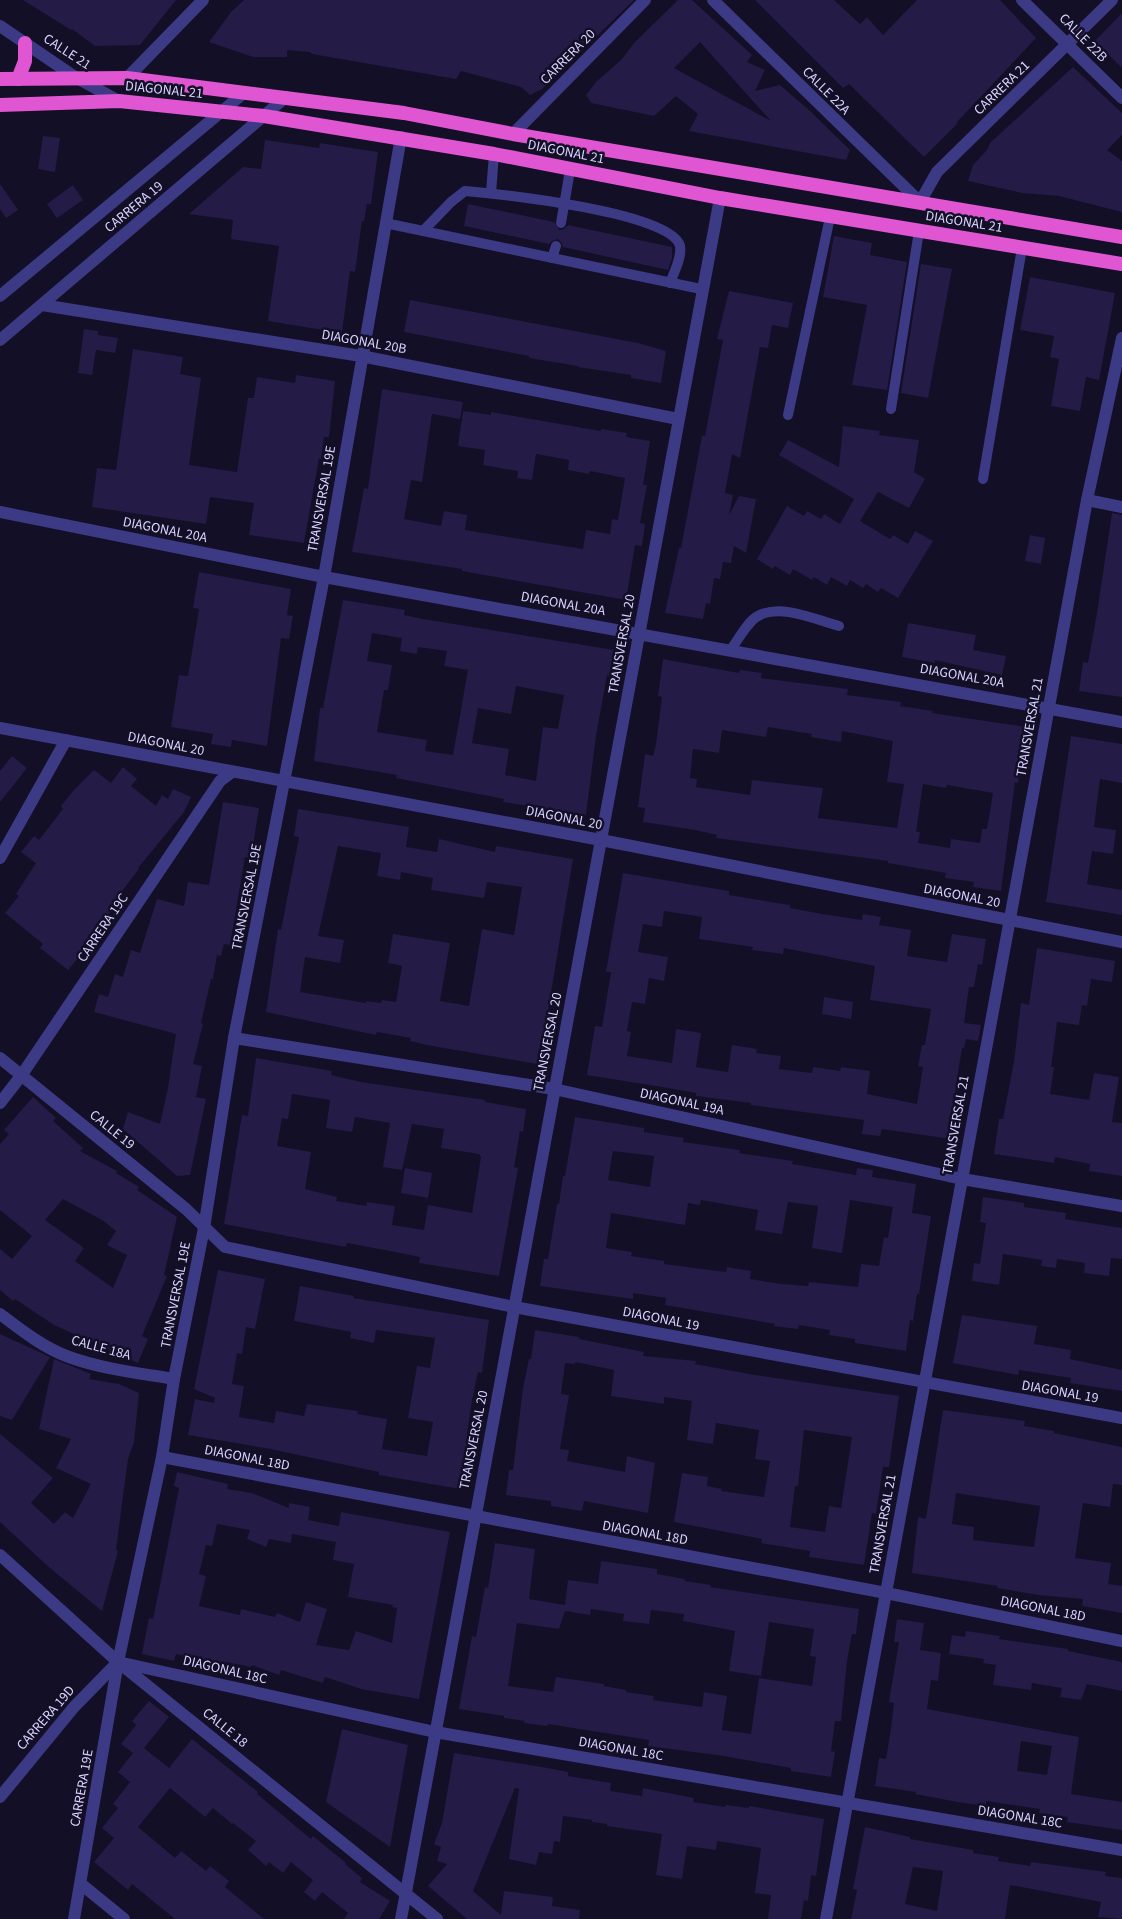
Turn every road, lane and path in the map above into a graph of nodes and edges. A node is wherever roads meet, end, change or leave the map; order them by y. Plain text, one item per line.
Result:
1 (203, 0) edge
2 (646, 0) edge
3 (713, 0) edge
4 (1022, 0) edge
5 (1112, 0) edge
6 (0, 26) edge
7 (25, 43) junction
8 (1068, 45) junction
9 (75, 77) junction
10 (127, 78) junction
11 (0, 79) edge
12 (18, 79) junction
13 (245, 92) junction
14 (286, 97) junction
15 (1122, 98) edge
16 (119, 101) junction
17 (0, 104) edge
18 (219, 112) junction
19 (264, 116) junction
20 (513, 134) junction
21 (401, 137) junction
22 (494, 154) junction
23 (570, 170) junction
24 (491, 193) junction
25 (720, 198) junction
26 (920, 202) junction
27 (565, 204) junction
28 (830, 216) junction
29 (386, 223) junction
30 (561, 223) dead end
31 (423, 231) junction
32 (919, 231) junction
33 (1122, 238) edge
34 (556, 246) dead end
35 (1022, 248) junction
36 (552, 258) junction
37 (1122, 264) edge
38 (670, 283) junction
39 (702, 289) junction
40 (0, 296) edge
41 (42, 305) junction
42 (1122, 338) edge
43 (0, 340) edge
44 (361, 356) junction
45 (890, 409) dead end
46 (788, 415) dead end
47 (678, 419) junction
48 (983, 479) dead end
49 (1087, 500) junction
50 (1122, 507) edge
51 (0, 512) edge
52 (324, 577) junction
53 (839, 626) dead end
54 (639, 633) junction
55 (732, 650) junction
56 (1048, 707) junction
57 (1122, 722) edge
58 (0, 728) edge
59 (66, 740) junction
60 (232, 772) junction
61 (285, 782) junction
62 (601, 840) junction
63 (0, 858) edge
64 (1009, 921) junction
65 (1122, 942) edge
66 (234, 1038) junction
67 (0, 1058) edge
68 (21, 1076) junction
69 (554, 1089) junction
70 (0, 1103) edge
71 (962, 1178) junction
72 (1122, 1206) edge
73 (204, 1228) junction
74 (514, 1307) junction
75 (0, 1314) edge
76 (174, 1379) junction
77 (924, 1383) junction
78 (1122, 1418) edge
79 (162, 1457) junction
80 (475, 1517) junction
81 (0, 1555) edge
82 (886, 1593) junction
83 (1122, 1641) edge
84 (118, 1662) junction
85 (435, 1732) junction
86 (0, 1797) edge
87 (847, 1804) junction
88 (1122, 1850) edge
89 (81, 1884) junction
90 (405, 1892) junction
91 (74, 1919) edge
92 (124, 1919) edge
93 (401, 1919) edge
94 (437, 1919) edge
95 (826, 1919) edge

1 - 10 street
2 - 20 street, CARRERA 20
3 - 26 street, CALLE 22A
4 - 8 street, CALLE 22B
5 - 8 street, CARRERA 21
6 - 7 street, CALLE 21
7 - 9 street, CALLE 21
7 - 12 highway
8 - 15 street, CALLE 22B
8 - 26 street, CARRERA 21
9 - 10 highway, DIAGONAL 21
9 - 12 highway, DIAGONAL 21
9 - 16 street, CALLE 21
10 - 13 highway, DIAGONAL 21
11 - 12 highway, DIAGONAL 21
13 - 14 highway, DIAGONAL 21
13 - 18 street, CARRERA 19
14 - 19 street, CARRERA 19
14 - 20 highway, DIAGONAL 21
16 - 17 highway, DIAGONAL 21
16 - 18 highway, DIAGONAL 21
18 - 19 highway, DIAGONAL 21
18 - 40 street, CARRERA 19
19 - 21 highway, DIAGONAL 21
19 - 41 street, CARRERA 19
20 - 26 highway, DIAGONAL 21
21 - 22 highway, DIAGONAL 21
21 - 29 street, TRANSVERSAL 19E
22 - 23 highway, DIAGONAL 21
22 - 24 lane
23 - 25 highway, DIAGONAL 21
23 - 27 lane
24 - 27 lane
24 - 31 lane
25 - 28 highway, DIAGONAL 21
25 - 39 street, TRANSVERSAL 20
26 - 33 highway, DIAGONAL 21
27 - 30 lane
27 - 38 lane
28 - 32 highway, DIAGONAL 21
28 - 46 lane
29 - 31 lane
29 - 44 street, TRANSVERSAL 19E
31 - 36 lane
32 - 35 highway, DIAGONAL 21
32 - 45 lane
34 - 36 lane
35 - 37 highway, DIAGONAL 21
35 - 48 lane
36 - 38 lane
38 - 39 lane
39 - 47 street, TRANSVERSAL 20
41 - 43 street, CARRERA 19
41 - 44 street, DIAGONAL 20B
42 - 49 street, TRANSVERSAL 21
44 - 47 street, DIAGONAL 20B
44 - 52 street, TRANSVERSAL 19E
47 - 54 street, TRANSVERSAL 20
49 - 50 street
49 - 56 street, TRANSVERSAL 21
51 - 52 street, DIAGONAL 20A
52 - 54 street, DIAGONAL 20A
52 - 61 street, TRANSVERSAL 19E
53 - 55 lane
54 - 55 street, DIAGONAL 20A
54 - 62 street, TRANSVERSAL 20
55 - 56 street, DIAGONAL 20A
56 - 57 street, DIAGONAL 20A
56 - 64 street, TRANSVERSAL 21
58 - 59 street, DIAGONAL 20
59 - 60 street, DIAGONAL 20
59 - 63 street
60 - 61 street, DIAGONAL 20
60 - 68 street, CARRERA 19C
61 - 62 street, DIAGONAL 20
61 - 66 street, TRANSVERSAL 19E
62 - 64 street, DIAGONAL 20
62 - 69 street, TRANSVERSAL 20
64 - 65 street, DIAGONAL 20
64 - 71 street, TRANSVERSAL 21
66 - 69 street, DIAGONAL 19A
66 - 73 street, TRANSVERSAL 19E
67 - 68 street, CALLE 19
68 - 70 street, CARRERA 19C
68 - 73 street, CALLE 19
69 - 71 street, DIAGONAL 19A
69 - 74 street, TRANSVERSAL 20
71 - 72 street, DIAGONAL 19A
71 - 77 street, TRANSVERSAL 21
73 - 74 street, DIAGONAL 19
73 - 76 street, TRANSVERSAL 19E
74 - 77 street, DIAGONAL 19
74 - 80 street, TRANSVERSAL 20
75 - 76 street, CALLE 18A
76 - 79 street, TRANSVERSAL 19E
77 - 78 street, DIAGONAL 19
77 - 82 street, TRANSVERSAL 21
79 - 80 street, DIAGONAL 18D
79 - 84 street, TRANSVERSAL 19E
80 - 82 street, DIAGONAL 18D
80 - 85 street, TRANSVERSAL 20
81 - 84 street, CALLE 18
82 - 83 street, DIAGONAL 18D
82 - 87 street, TRANSVERSAL 21
84 - 85 street, DIAGONAL 18C
84 - 86 street, CARRERA 19D
84 - 89 street, CARRERA 19E
84 - 90 street, CALLE 18
85 - 87 street, DIAGONAL 18C
85 - 90 street, TRANSVERSAL 20
87 - 88 street, DIAGONAL 18C
87 - 95 street, TRANSVERSAL 21
89 - 91 street, CARRERA 19E
89 - 92 street
90 - 93 street
90 - 94 street, CALLE 18

